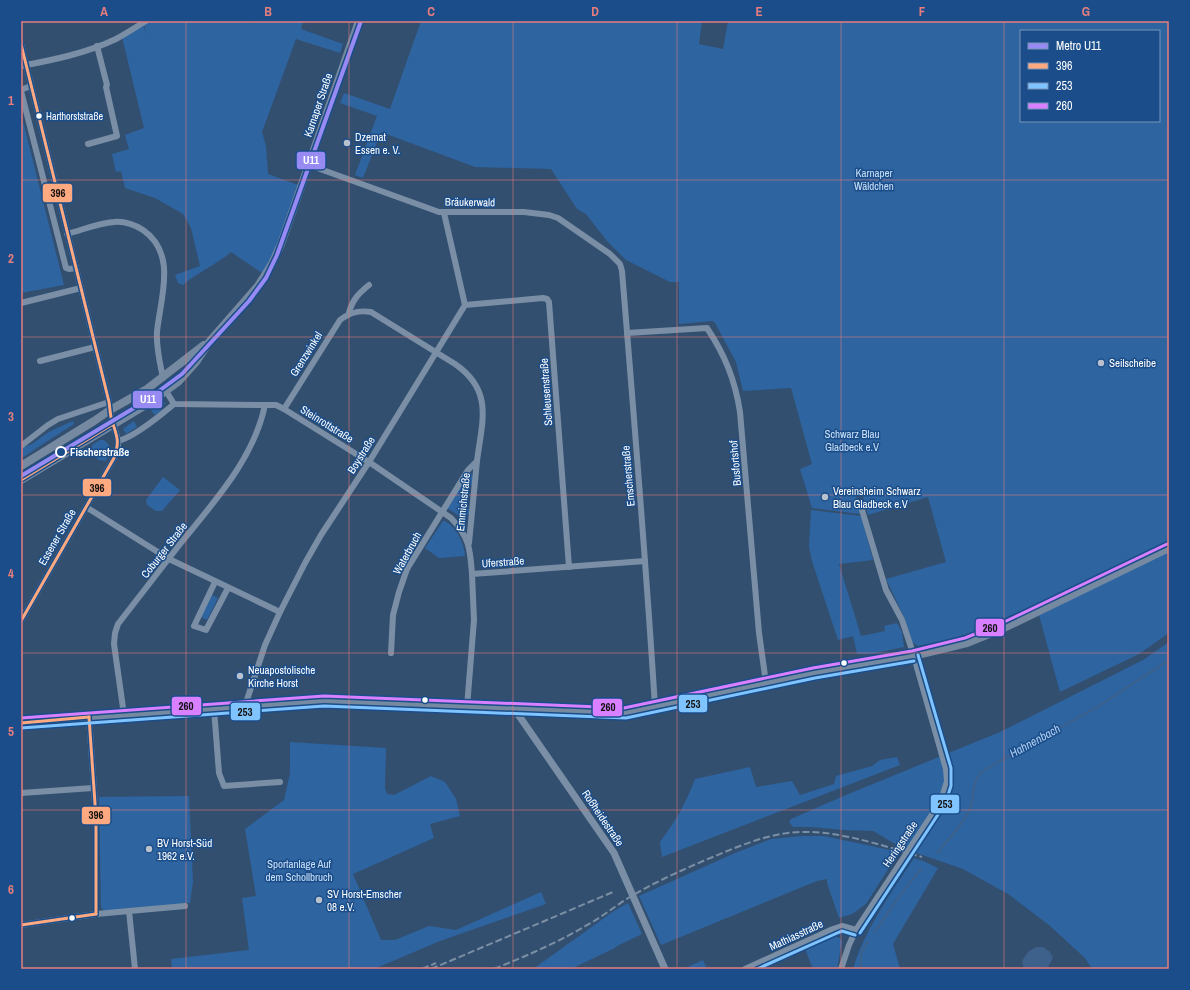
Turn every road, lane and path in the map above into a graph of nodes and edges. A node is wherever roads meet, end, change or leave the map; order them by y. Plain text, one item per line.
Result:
1 (146, 21) edge
2 (359, 21) edge
3 (21, 44) edge
4 (97, 46) junction
5 (24, 66) edge
6 (31, 86) junction
7 (88, 144) dead end
8 (309, 165) junction
9 (444, 213) junction
10 (67, 234) junction
11 (605, 250) joint
12 (76, 268) junction
13 (369, 285) dead end
14 (81, 288) junction
15 (21, 303) edge
16 (465, 305) junction
17 (349, 313) junction
18 (627, 333) junction
19 (210, 341) junction
20 (95, 347) junction
21 (437, 352) junction
22 (40, 361) dead end
23 (162, 378) junction
24 (166, 391) junction
25 (174, 404) junction
26 (265, 405) junction
27 (110, 406) junction
28 (284, 409) junction
29 (113, 424) junction
30 (118, 441) junction
31 (21, 446) edge
32 (477, 461) junction
33 (369, 462) junction
34 (21, 466) edge
35 (21, 480) edge
36 (86, 507) junction
37 (862, 510) dead end
38 (442, 512) junction
39 (468, 545) junction
40 (1169, 548) edge
41 (169, 559) junction
42 (645, 561) junction
43 (569, 567) junction
44 (472, 574) junction
45 (215, 582) junction
46 (228, 588) junction
47 (280, 612) junction
48 (21, 620) edge
49 (391, 653) dead end
50 (913, 656) junction
51 (766, 683) junction
52 (245, 706) junction
53 (467, 707) junction
54 (655, 707) junction
55 (214, 708) junction
56 (515, 710) junction
57 (124, 715) junction
58 (89, 718) junction
59 (21, 723) edge
60 (280, 782) dead end
61 (93, 788) junction
62 (21, 793) edge
63 (185, 906) dead end
64 (129, 911) junction
65 (96, 914) junction
66 (21, 925) edge
67 (856, 930) junction
68 (135, 969) edge
69 (665, 969) edge
70 (745, 969) edge
71 (841, 969) edge

1 - 4 street
2 - 8 main road, Karnaper Straße
3 - 5 street
4 - 5 street
4 - 7 street
5 - 6 street
6 - 10 street
6 - 12 street
8 - 9 street, Bräukerwald
8 - 19 main road, Karnaper Straße
9 - 11 street, Bräukerwald
9 - 16 street
10 - 12 street
10 - 23 street
11 - 18 street, Emscherstraße
12 - 14 street
13 - 17 street, Grenzwinkel
14 - 15 street
14 - 20 street
16 - 21 street, Boystraße
16 - 43 street, Schleusenstraße
17 - 21 street
17 - 28 street, Grenzwinkel
18 - 42 street, Emscherstraße
18 - 51 street, Busfortshof
19 - 23 main road
19 - 24 main road
20 - 22 street
20 - 27 street
21 - 32 street, Emmichstraße
21 - 33 street, Boystraße
23 - 27 main road
24 - 25 street
24 - 29 main road
25 - 26 street, Steinrottstraße
25 - 30 street
26 - 28 street, Steinrottstraße
26 - 41 street, Coburger Straße
27 - 29 street
27 - 31 street
27 - 34 main road
28 - 33 street, Steinrottstraße
29 - 30 street
29 - 35 main road
30 - 36 street, Essener Straße
32 - 38 street, Emmichstraße
32 - 39 street, Emmichstraße
33 - 38 street, Steinrottstraße
33 - 47 street, Boystraße
36 - 41 street
36 - 48 street, Essener Straße
37 - 50 street, Heringstraße
38 - 39 street, Steinrottstraße
38 - 49 street, Waterbruch
39 - 44 street, Steinrottstraße
40 - 50 main road
41 - 45 street
41 - 57 street, Coburger Straße
42 - 43 street, Uferstraße
42 - 54 street, Emscherstraße
43 - 44 street, Uferstraße
44 - 53 street, Uferstraße
45 - 46 street
45 - 46 street
46 - 47 street
47 - 52 street, Boystraße
50 - 51 main road
50 - 67 street, Heringstraße
51 - 54 main road
52 - 53 main road
52 - 55 main road
53 - 56 main road
54 - 56 main road
55 - 57 main road
55 - 60 street
56 - 69 street, Roßheidestraße
57 - 58 main road
58 - 59 main road
58 - 61 street
61 - 62 street
61 - 65 street
63 - 64 street
64 - 65 street
64 - 68 street
65 - 66 street
67 - 70 street, Mathiasstraße
67 - 71 street, Heringstraße

